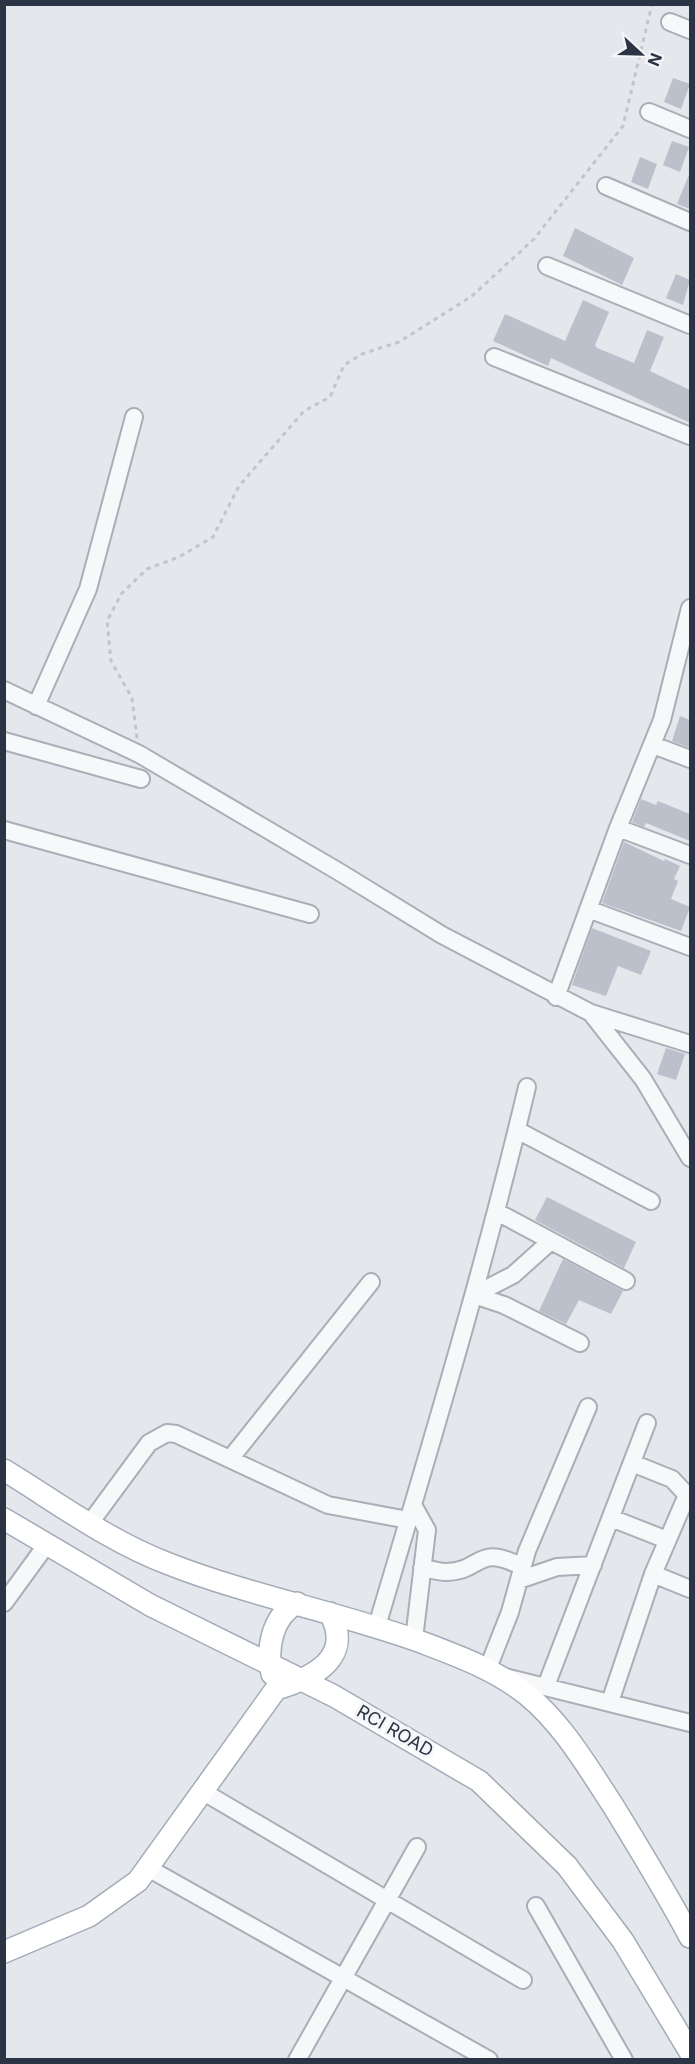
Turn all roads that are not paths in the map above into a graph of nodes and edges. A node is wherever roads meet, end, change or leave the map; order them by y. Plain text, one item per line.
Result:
1 (670, 22) dead end
2 (690, 30) edge
3 (649, 112) dead end
4 (690, 129) edge
5 (606, 186) dead end
6 (690, 222) edge
7 (547, 266) dead end
8 (690, 325) edge
9 (494, 357) dead end
10 (134, 417) dead end
11 (690, 436) edge
12 (690, 608) edge
13 (683, 666) edge
14 (4, 690) edge
15 (36, 706) junction
16 (4, 741) edge
17 (653, 745) junction
18 (690, 759) edge
19 (141, 779) dead end
20 (618, 828) junction
21 (4, 830) edge
22 (690, 855) edge
23 (588, 909) junction
24 (310, 914) dead end
25 (690, 947) edge
26 (556, 997) junction
27 (591, 1013) junction
28 (690, 1044) edge
29 (527, 1087) dead end
30 (517, 1130) junction
31 (690, 1158) edge
32 (651, 1201) dead end
33 (497, 1212) junction
34 (551, 1241) junction
35 (626, 1281) dead end
36 (371, 1282) dead end
37 (474, 1295) junction
38 (580, 1343) dead end
39 (588, 1407) dead end
40 (647, 1423) dead end
41 (230, 1459) junction
42 (632, 1464) junction
43 (4, 1470) edge
44 (688, 1495) edge
45 (411, 1512) junction
46 (611, 1518) junction
47 (4, 1519) edge
48 (90, 1523) junction
49 (667, 1540) junction
50 (47, 1544) junction
51 (593, 1565) junction
52 (422, 1568) junction
53 (521, 1574) junction
54 (653, 1574) junction
55 (690, 1589) edge
56 (4, 1602) edge
57 (297, 1603) junction
58 (330, 1613) junction
59 (377, 1626) junction
60 (414, 1639) junction
61 (269, 1662) junction
62 (494, 1672) junction
63 (306, 1680) junction
64 (546, 1686) junction
65 (276, 1689) junction
66 (610, 1702) junction
67 (690, 1723) edge
68 (202, 1791) junction
69 (417, 1847) dead end
70 (148, 1868) junction
71 (386, 1900) junction
72 (536, 1906) dead end
73 (690, 1937) edge
74 (4, 1952) edge
75 (343, 1977) junction
76 (523, 1980) dead end
77 (690, 2052) edge
78 (297, 2060) edge
79 (489, 2060) edge
80 (624, 2060) edge

1 - 2 street
3 - 4 street
5 - 6 street
7 - 8 street
9 - 11 street
10 - 15 street
12 - 13 street
13 - 17 street
14 - 15 street
15 - 26 street
16 - 19 street
17 - 18 street
17 - 20 street
20 - 22 street
20 - 23 street
21 - 24 street
23 - 25 street
23 - 26 street
26 - 27 street
27 - 28 street
27 - 31 street
29 - 30 street
30 - 32 street
30 - 33 street
33 - 34 street
33 - 37 street
34 - 35 street
34 - 37 street
36 - 41 street
37 - 38 street
37 - 45 street
39 - 53 street
40 - 42 street
41 - 45 street
41 - 48 street
42 - 44 street
42 - 46 street
43 - 48 main road
44 - 49 street
45 - 52 street
45 - 59 street
46 - 49 street
46 - 51 street
47 - 50 main road, RCI ROAD
48 - 57 main road
49 - 54 street
50 - 56 street
50 - 61 main road, RCI ROAD
51 - 53 street
51 - 64 street
52 - 53 street
52 - 60 street
53 - 62 street
54 - 55 street
54 - 66 street
57 - 58 main road
57 - 61 main road
58 - 59 main road
58 - 63 main road
59 - 60 main road
60 - 62 main road
61 - 63 main road, RCI ROAD
61 - 65 main road
62 - 64 street
62 - 73 main road
63 - 65 main road
63 - 77 main road, RCI ROAD
64 - 66 street
65 - 68 main road
66 - 67 street
68 - 70 main road
68 - 71 street
69 - 71 street
70 - 74 main road
70 - 75 street
71 - 75 street
71 - 76 street
72 - 80 street
75 - 78 street
75 - 79 street

